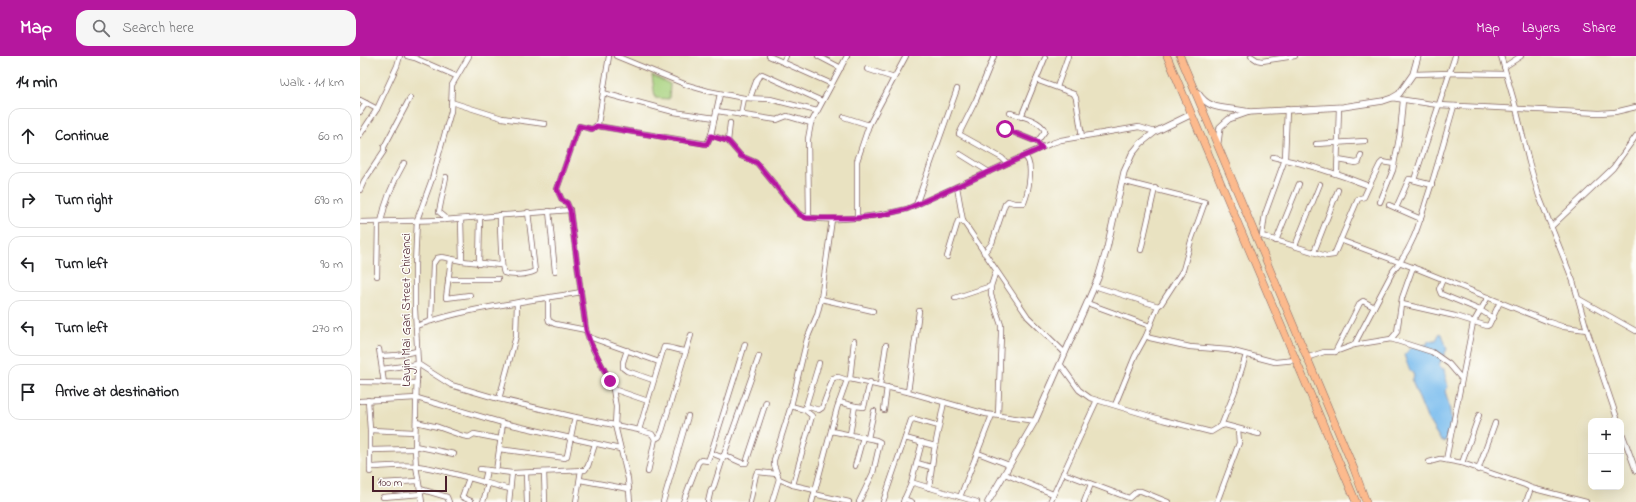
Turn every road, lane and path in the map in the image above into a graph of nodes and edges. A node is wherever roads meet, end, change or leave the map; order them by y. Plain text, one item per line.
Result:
1 (400, 56) edge
2 (407, 56) edge
3 (469, 56) edge
4 (609, 56) edge
5 (616, 56) edge
6 (769, 56) edge
7 (786, 56) edge
8 (818, 56) edge
9 (847, 56) edge
10 (906, 56) edge
11 (994, 56) edge
12 (1068, 56) edge
13 (1167, 56) edge
14 (1180, 56) edge
15 (1251, 56) edge
16 (1296, 56) edge
17 (1418, 56) edge
18 (1455, 56) edge
19 (1501, 56) edge
20 (1521, 56) edge
21 (1045, 58) dead end
22 (1273, 58) edge
23 (783, 62) junction
24 (1504, 66) junction
25 (841, 68) junction
26 (867, 69) dead end
27 (1451, 73) junction
28 (1413, 74) junction
29 (1506, 74) junction
30 (456, 76) junction
31 (894, 78) junction
32 (1036, 80) junction
33 (1191, 81) junction
34 (832, 84) junction
35 (1057, 87) junction
36 (957, 89) dead end
37 (603, 93) junction
38 (720, 94) junction
39 (410, 98) dead end
40 (747, 98) junction
41 (1392, 98) junction
42 (360, 100) edge
43 (1403, 100) junction
44 (822, 101) junction
45 (451, 102) junction
46 (366, 103) junction
47 (1438, 105) junction
48 (1454, 106) junction
49 (1339, 107) junction
50 (1636, 107) edge
51 (1516, 108) junction
52 (377, 109) junction
53 (1287, 109) junction
54 (717, 110) junction
55 (817, 111) junction
56 (360, 112) edge
57 (1249, 112) junction
58 (1010, 113) dead end
59 (1192, 114) junction
60 (741, 115) junction
61 (844, 117) dead end
62 (1022, 117) junction
63 (715, 118) junction
64 (730, 123) dead end
65 (811, 123) junction
66 (545, 124) dead end
67 (869, 125) junction
68 (597, 126) junction
69 (1005, 129) dead end
70 (1155, 132) junction
71 (360, 135) edge
72 (711, 136) junction
73 (1082, 136) junction
74 (1636, 136) edge
75 (728, 141) junction
76 (1366, 141) dead end
77 (1037, 142) junction
78 (1338, 142) junction
79 (1316, 144) dead end
80 (1218, 145) junction
81 (1042, 148) junction
82 (960, 154) dead end
83 (1361, 155) dead end
84 (1024, 156) junction
85 (1273, 157) dead end
86 (1285, 159) junction
87 (1338, 160) junction
88 (404, 163) dead end
89 (1008, 163) junction
90 (1394, 164) junction
91 (989, 172) junction
92 (1337, 173) junction
93 (446, 177) dead end
94 (1414, 180) junction
95 (1122, 181) junction
96 (1299, 184) dead end
97 (1320, 184) dead end
98 (1432, 185) junction
99 (1369, 186) junction
100 (956, 187) junction
101 (1155, 188) junction
102 (360, 190) edge
103 (1338, 190) dead end
104 (1380, 202) dead end
105 (916, 205) junction
106 (1389, 205) dead end
107 (1396, 208) junction
108 (570, 210) junction
109 (548, 211) junction
110 (528, 212) junction
111 (500, 214) junction
112 (480, 217) junction
113 (809, 218) junction
114 (857, 218) junction
115 (461, 219) junction
116 (832, 219) junction
117 (1420, 219) junction
118 (418, 220) junction
119 (444, 220) junction
120 (963, 221) junction
121 (360, 222) edge
122 (380, 223) junction
123 (1552, 226) junction
124 (1276, 240) junction
125 (1340, 240) junction
126 (1295, 246) junction
127 (1141, 250) dead end
128 (1314, 252) junction
129 (984, 253) junction
130 (947, 257) dead end
131 (451, 259) junction
132 (462, 261) junction
133 (502, 263) junction
134 (1401, 263) junction
135 (479, 264) junction
136 (1413, 267) junction
137 (555, 271) dead end
138 (996, 271) junction
139 (377, 276) dead end
140 (448, 279) junction
141 (498, 279) dead end
142 (1443, 279) junction
143 (991, 286) junction
144 (1094, 286) junction
145 (581, 292) junction
146 (470, 295) dead end
147 (1488, 297) junction
148 (548, 298) junction
149 (955, 298) dead end
150 (821, 299) junction
151 (1579, 299) junction
152 (1500, 302) junction
153 (517, 303) junction
154 (1087, 303) junction
155 (1402, 304) junction
156 (1158, 306) junction
157 (1374, 307) junction
158 (1480, 310) junction
159 (873, 311) dead end
160 (919, 311) dead end
161 (1493, 318) junction
162 (431, 320) junction
163 (1473, 323) junction
164 (416, 326) junction
165 (1150, 326) junction
166 (586, 330) junction
167 (1587, 330) junction
168 (1636, 331) edge
169 (691, 335) dead end
170 (1146, 336) junction
171 (589, 337) junction
172 (1391, 339) junction
173 (854, 341) dead end
174 (745, 344) dead end
175 (886, 345) dead end
176 (1354, 346) junction
177 (379, 349) dead end
178 (627, 350) junction
179 (417, 351) junction
180 (686, 351) junction
181 (1335, 352) junction
182 (1066, 353) junction
183 (1246, 355) junction
184 (380, 356) junction
185 (759, 356) dead end
186 (1306, 358) junction
187 (1296, 360) junction
188 (659, 362) junction
189 (819, 363) dead end
190 (418, 364) junction
191 (1061, 365) junction
192 (382, 369) junction
193 (1461, 378) junction
194 (653, 380) junction
195 (849, 380) junction
196 (360, 382) edge
197 (384, 382) junction
198 (417, 382) junction
199 (870, 382) junction
200 (880, 385) junction
201 (887, 387) junction
202 (613, 389) junction
203 (908, 392) junction
204 (417, 398) junction
205 (499, 399) junction
206 (368, 400) junction
207 (1097, 400) junction
208 (360, 401) edge
209 (648, 401) junction
210 (766, 402) dead end
211 (839, 402) junction
212 (944, 402) junction
213 (1115, 405) junction
214 (791, 406) junction
215 (855, 406) junction
216 (806, 408) junction
217 (884, 410) dead end
218 (874, 411) dead end
219 (992, 415) junction
220 (998, 415) junction
221 (1479, 415) dead end
222 (688, 416) dead end
223 (575, 418) junction
224 (1617, 418) edge
225 (1035, 421) junction
226 (416, 422) junction
227 (503, 423) junction
228 (1495, 423) dead end
229 (615, 425) junction
230 (939, 426) junction
231 (1221, 426) junction
232 (1238, 429) junction
233 (370, 430) junction
234 (639, 430) junction
235 (831, 431) junction
236 (415, 432) junction
237 (850, 434) junction
238 (1259, 434) dead end
239 (866, 438) junction
240 (905, 438) junction
241 (1624, 438) edge
242 (500, 439) junction
243 (571, 439) junction
244 (655, 439) junction
245 (922, 442) junction
246 (595, 444) junction
247 (935, 446) junction
248 (415, 447) junction
249 (499, 449) junction
250 (620, 449) junction
251 (371, 450) junction
252 (711, 453) junction
253 (978, 453) junction
254 (454, 454) dead end
255 (724, 456) junction
256 (1446, 460) junction
257 (1429, 462) dead end
258 (917, 463) junction
259 (1462, 463) junction
260 (1010, 465) junction
261 (416, 466) junction
262 (855, 466) dead end
263 (931, 467) junction
264 (480, 469) dead end
265 (487, 470) junction
266 (581, 470) junction
267 (1478, 470) junction
268 (1636, 471) edge
269 (496, 472) junction
270 (544, 472) junction
271 (648, 472) dead end
272 (526, 473) junction
273 (1063, 473) junction
274 (512, 474) junction
275 (1005, 474) junction
276 (778, 477) junction
277 (469, 478) junction
278 (580, 480) junction
279 (418, 481) junction
280 (382, 483) dead end
281 (486, 483) junction
282 (911, 484) junction
283 (1091, 484) junction
284 (793, 485) junction
285 (929, 488) junction
286 (1531, 488) junction
287 (420, 489) junction
288 (510, 489) junction
289 (629, 490) junction
290 (815, 492) junction
291 (421, 494) junction
292 (1053, 494) junction
293 (383, 497) dead end
294 (960, 497) junction
295 (471, 501) dead end
296 (904, 501) edge
297 (990, 501) edge
298 (422, 502) edge
299 (449, 502) edge
300 (482, 502) edge
301 (509, 502) edge
302 (528, 502) edge
303 (545, 502) edge
304 (576, 502) edge
305 (630, 502) edge
306 (663, 502) edge
307 (683, 502) edge
308 (708, 502) edge
309 (750, 502) edge
310 (772, 502) edge
311 (812, 502) edge
312 (849, 502) edge
313 (859, 502) edge
314 (883, 502) edge
315 (912, 502) edge
316 (977, 502) edge
317 (1050, 502) edge
318 (1084, 502) edge
319 (1168, 502) edge
320 (1217, 502) edge
321 (1356, 502) edge
322 (1366, 502) edge
323 (1526, 502) edge
324 (1586, 502) edge

1 - 52 street
2 - 30 street
3 - 30 street, Layin Mai Gari Street Chiranci
4 - 37 street
5 - 38 street
6 - 23 street
7 - 23 street
8 - 25 street
9 - 25 street
10 - 31 street
11 - 89 street
12 - 35 street
13 - 59 main road
14 - 33 main road
15 - 22 street
16 - 22 street
17 - 28 street
18 - 27 street
19 - 24 street
20 - 24 street
21 - 32 street
23 - 34 street
24 - 29 street
25 - 34 street
26 - 31 street
27 - 28 street
27 - 29 street
27 - 47 street
28 - 41 street
29 - 51 street
30 - 45 street, Layin Mai Gari Street Chiranci
31 - 67 street
32 - 35 street
32 - 62 street
33 - 57 street
33 - 80 main road
34 - 44 street
35 - 73 street
36 - 105 street
37 - 63 street
37 - 68 street
38 - 40 street
38 - 54 street
39 - 102 street
40 - 44 street
40 - 55 street
40 - 60 street
41 - 43 street
41 - 49 street
42 - 46 street
43 - 47 street
43 - 90 street
44 - 55 street
45 - 66 street
45 - 118 street, Layin Mai Gari Street Chiranci
46 - 52 street
46 - 56 street
47 - 48 street
47 - 94 street
48 - 51 street
48 - 98 street
49 - 53 street
49 - 78 street
50 - 51 street
51 - 123 street
52 - 71 street
53 - 57 street
53 - 86 street
54 - 60 street
54 - 63 street
55 - 65 street
57 - 80 street
58 - 62 street
59 - 70 street
59 - 187 main road
60 - 65 street
61 - 67 street
62 - 77 street
63 - 72 street
64 - 75 street
65 - 113 street
67 - 114 street
68 - 72 street
68 - 108 street
69 - 77 street
70 - 73 street
70 - 95 street
72 - 75 street
73 - 81 street
74 - 123 street
75 - 113 street
76 - 78 street
77 - 81 street
78 - 79 street
78 - 87 street
80 - 186 main road
81 - 84 street
82 - 91 street
83 - 87 street
84 - 89 street
84 - 129 street
85 - 86 street
86 - 92 street
86 - 124 street
87 - 92 street
88 - 122 street
89 - 91 street
90 - 99 street
90 - 104 street
91 - 100 street
92 - 99 street
93 - 119 street
94 - 98 street
94 - 107 street
95 - 101 street
95 - 144 street
96 - 124 street
97 - 126 street
98 - 117 street
99 - 125 street
100 - 105 street
100 - 120 street
101 - 127 street
101 - 156 street
103 - 128 street
105 - 114 street
106 - 107 street
107 - 117 street
108 - 109 street
108 - 145 street
109 - 110 street
109 - 137 street
110 - 111 street
110 - 133 street
111 - 112 street
111 - 133 street
112 - 115 street
112 - 135 street
113 - 116 street
114 - 116 street
115 - 119 street
115 - 132 street
116 - 150 street
117 - 134 street
118 - 119 street
118 - 122 street
118 - 164 street, Layin Mai Gari Street Chiranci
120 - 129 street
120 - 130 street
121 - 122 street
122 - 139 street
123 - 151 street
124 - 126 street
125 - 128 street
125 - 134 street
126 - 128 street
129 - 138 street
131 - 132 street
131 - 140 street
131 - 162 street
132 - 135 street
133 - 135 street
134 - 136 street
134 - 157 street
136 - 142 street
136 - 155 street
138 - 143 street
138 - 182 street
140 - 141 street
140 - 146 street
142 - 147 street
142 - 158 street
143 - 149 street
143 - 220 street
144 - 154 street
144 - 156 street
145 - 148 street
145 - 166 street
147 - 152 street
147 - 158 street
148 - 153 street
148 - 166 street
150 - 159 street
150 - 214 street
151 - 167 street
151 - 168 street
152 - 161 street
152 - 167 street
153 - 162 street
153 - 205 street
154 - 165 street
154 - 182 street
155 - 163 street
155 - 172 street
156 - 165 street
157 - 176 street
157 - 181 street
158 - 161 street
158 - 163 street
160 - 203 street
161 - 163 street
162 - 164 street
163 - 193 street
164 - 179 street, Layin Mai Gari Street Chiranci
165 - 170 street
166 - 171 street
167 - 224 street
169 - 180 street
170 - 183 street
170 - 213 street
171 - 178 street
171 - 202 street
172 - 176 street
172 - 193 street
173 - 195 street
174 - 252 street
175 - 200 street
176 - 181 street
177 - 184 street
178 - 188 street
178 - 194 street
179 - 184 street
179 - 190 street, Layin Mai Gari Street Chiranci
180 - 188 street
180 - 244 street
181 - 186 street
182 - 191 street
183 - 187 street
183 - 231 street
184 - 192 street
185 - 255 street
186 - 322 main road
187 - 321 main road
188 - 194 street
189 - 216 street
190 - 192 street
190 - 198 street, Layin Mai Gari Street Chiranci
190 - 205 street
191 - 207 street
191 - 225 street
192 - 197 street
193 - 256 street
194 - 209 street
195 - 199 street
195 - 211 street
195 - 216 street
196 - 197 street
197 - 198 street
198 - 204 street, Layin Mai Gari Street Chiranci
199 - 200 street
199 - 215 street
200 - 201 street
201 - 203 street
201 - 217 street
202 - 209 street
202 - 229 street
203 - 212 street
204 - 206 street
204 - 226 street, Layin Mai Gari Street Chiranci
204 - 227 street
205 - 223 street
206 - 208 street
206 - 233 street
207 - 213 street
207 - 273 street
209 - 234 street
210 - 255 street
211 - 215 street
211 - 235 street
212 - 219 street
212 - 230 street
213 - 231 street
214 - 216 street
214 - 276 street
215 - 237 street
216 - 284 street
218 - 239 street
219 - 220 street
219 - 253 street
220 - 225 street
221 - 259 street
222 - 306 street
223 - 229 street
223 - 243 street
225 - 260 street
226 - 236 street, Layin Mai Gari Street Chiranci
226 - 242 street
227 - 242 street
227 - 243 street
228 - 267 street
229 - 234 street
229 - 250 street
230 - 240 street
230 - 247 street
231 - 232 street
232 - 238 street
232 - 320 street
233 - 236 street
233 - 251 street
234 - 244 street
235 - 237 street
235 - 290 street
236 - 248 street, Layin Mai Gari Street Chiranci
237 - 239 street
239 - 262 street
239 - 313 street
240 - 245 street
240 - 314 street
241 - 268 street
242 - 249 street
243 - 246 street
243 - 249 street
244 - 271 street
245 - 247 street
245 - 258 street
246 - 250 street
246 - 266 street
247 - 263 street
248 - 251 street
248 - 254 street
248 - 261 street, Layin Mai Gari Street Chiranci
249 - 269 street
250 - 289 street
251 - 261 street
252 - 255 street
252 - 307 street
253 - 260 street
253 - 294 street
255 - 308 street
256 - 257 street
256 - 259 street
258 - 263 street
258 - 282 street
259 - 267 street
260 - 275 street
261 - 277 street
261 - 279 street, Layin Mai Gari Street Chiranci
263 - 285 street
264 - 265 street
265 - 269 street
265 - 281 street
266 - 270 street
266 - 278 street
267 - 286 street
269 - 274 street
270 - 272 street
270 - 303 street
272 - 274 street
272 - 302 street
273 - 283 street
273 - 292 street
274 - 288 street
275 - 292 street
275 - 297 street
276 - 284 street
276 - 309 street
276 - 310 street
277 - 281 street
277 - 295 street
278 - 289 street
278 - 304 street
279 - 280 street
279 - 287 street, Layin Mai Gari Street Chiranci
281 - 288 street
281 - 300 street
282 - 285 street
282 - 296 street
283 - 318 street
283 - 319 street
284 - 290 street
285 - 294 street
286 - 323 street
286 - 324 street
287 - 291 street, Layin Mai Gari Street Chiranci
287 - 299 street
288 - 301 street
289 - 305 street
290 - 311 street
290 - 312 street
291 - 293 street
291 - 298 street, Layin Mai Gari Street Chiranci
292 - 317 street
294 - 316 street
296 - 315 street

